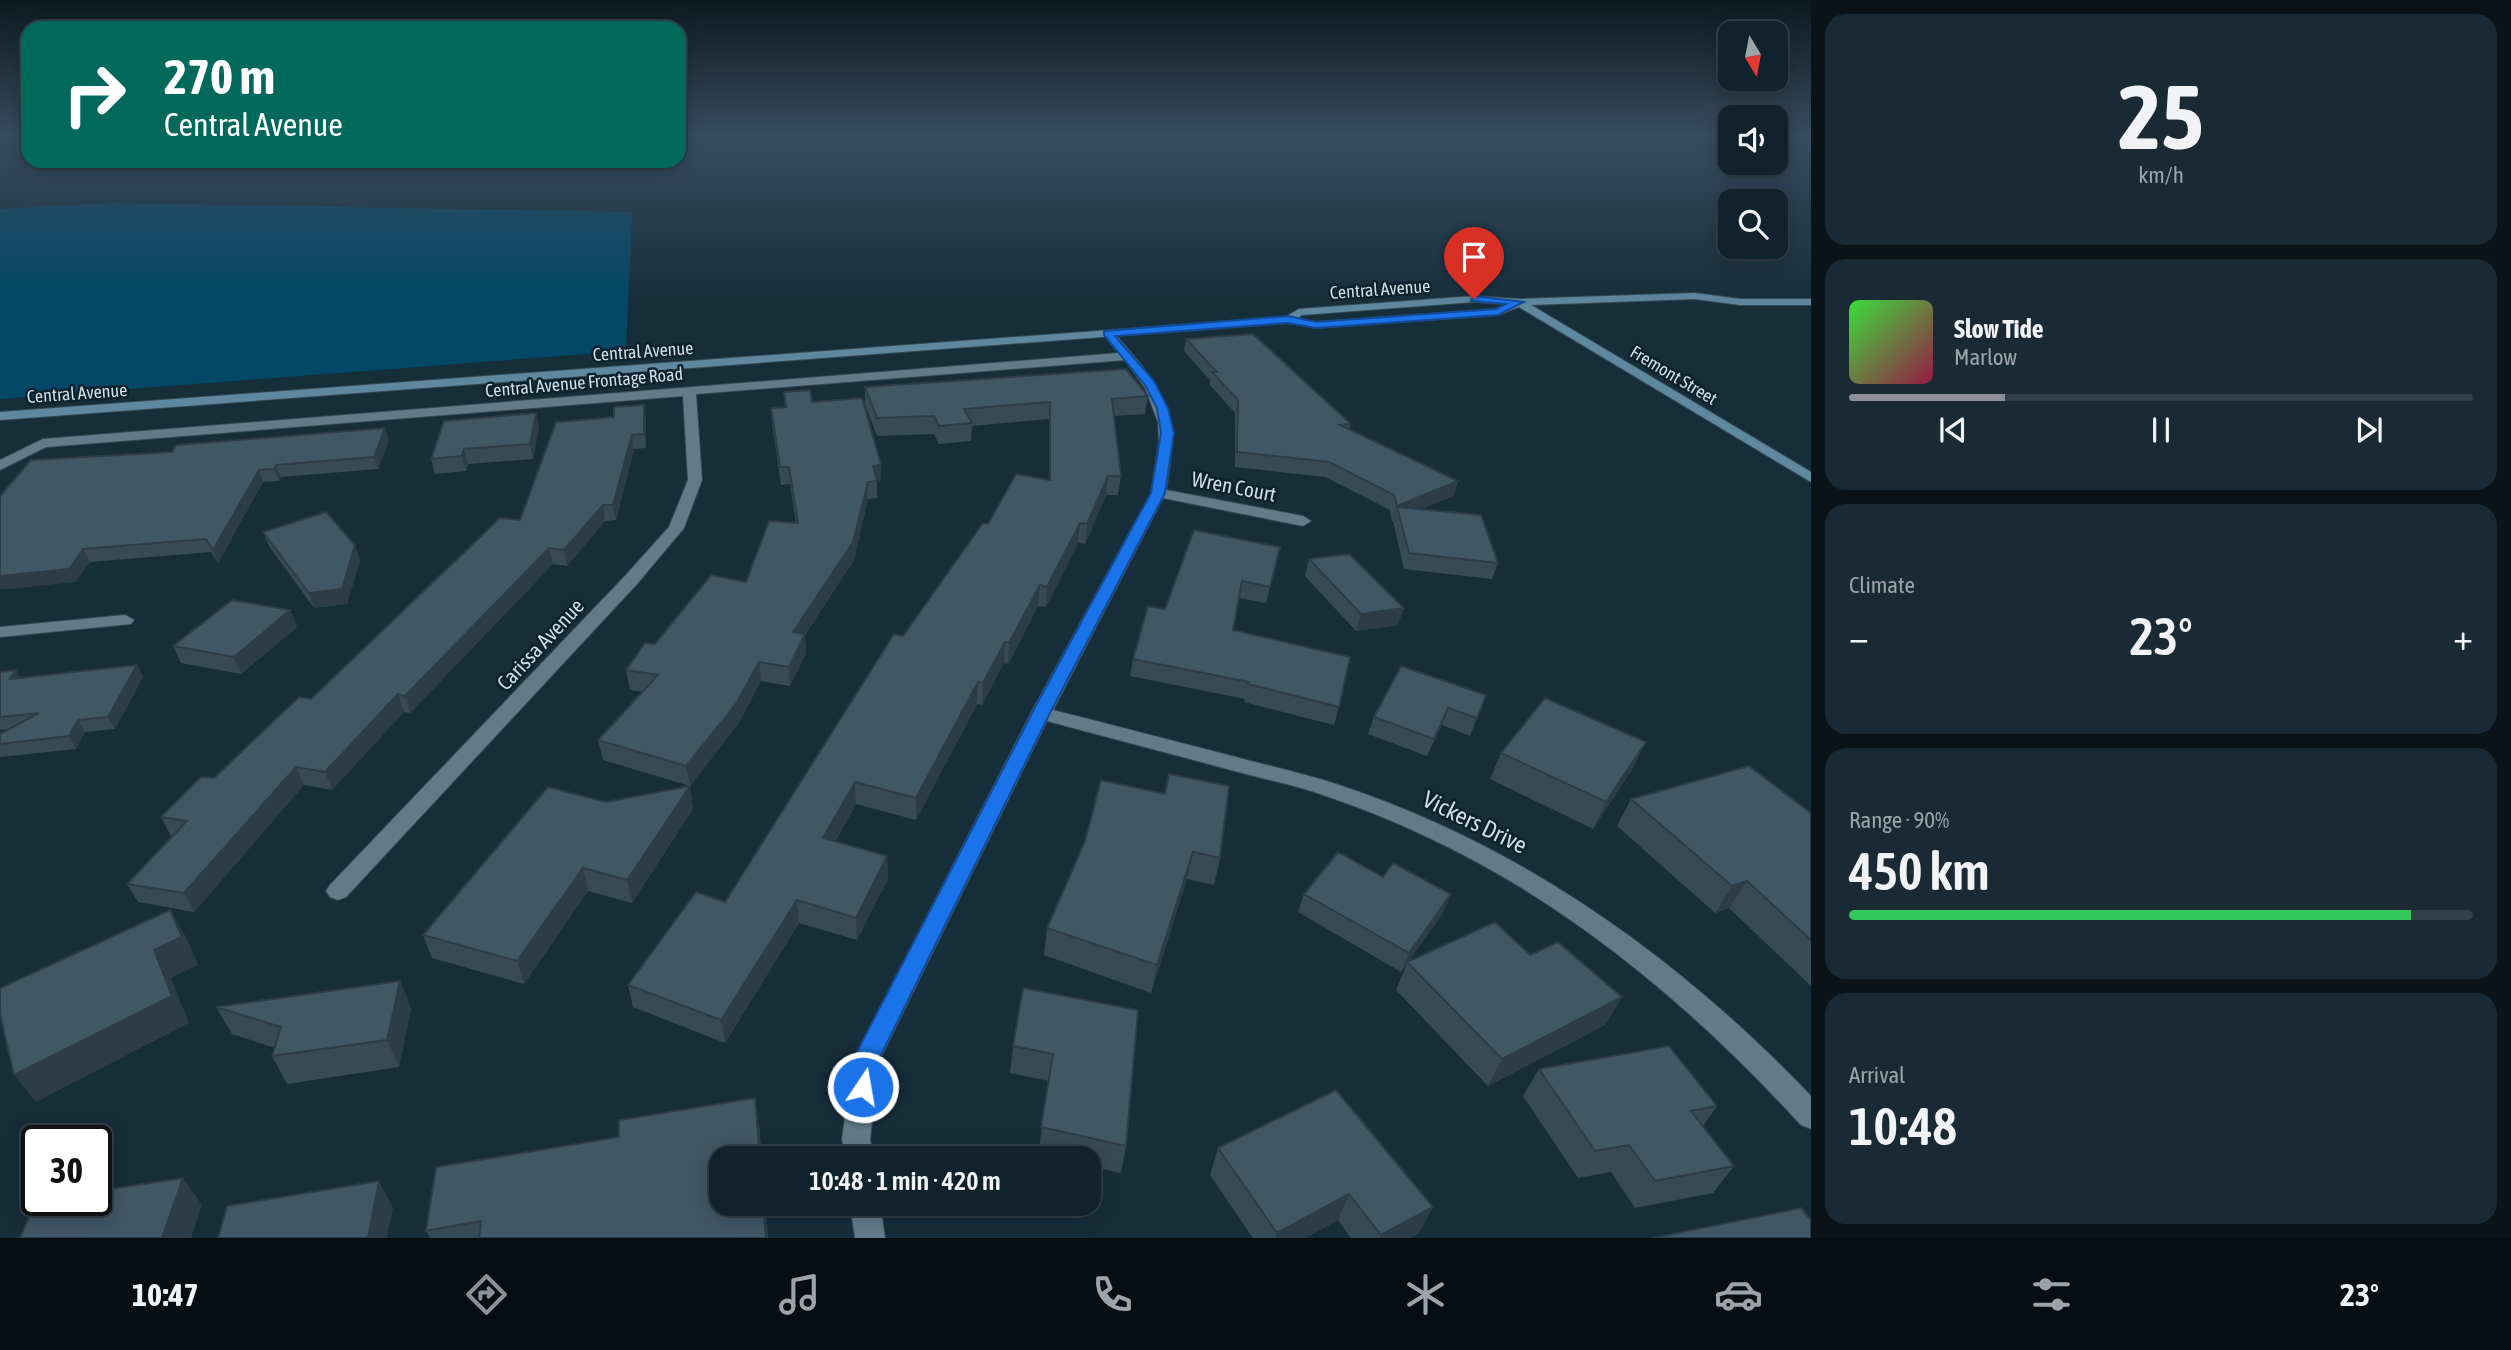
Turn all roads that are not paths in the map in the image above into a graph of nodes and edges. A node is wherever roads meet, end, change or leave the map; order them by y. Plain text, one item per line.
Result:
1 (1811, 290) edge
2 (1695, 296) junction
3 (1520, 302) junction
4 (1811, 302) edge
5 (1108, 333) junction
6 (1128, 356) junction
7 (689, 391) junction
8 (0, 416) edge
9 (0, 466) edge
10 (1811, 478) edge
11 (1158, 493) junction
12 (1303, 521) dead end
13 (125, 620) dead end
14 (0, 632) edge
15 (1041, 713) junction
16 (338, 891) dead end
17 (1811, 1116) edge
18 (857, 1146) edge
19 (867, 1216) edge
20 (870, 1238) edge

1 - 2 main road, Central Avenue
2 - 3 main road, Central Avenue
2 - 4 main road, Central Avenue
3 - 5 main road, Central Avenue
3 - 10 main road, Fremont Street
5 - 6 street
5 - 8 main road, Central Avenue
6 - 7 street, Central Avenue Frontage Road
6 - 11 street
7 - 9 street, Central Avenue Frontage Road
7 - 16 street, Carissa Avenue
11 - 12 street, Wren Court
11 - 15 street
13 - 14 street
15 - 17 street, Vickers Drive
15 - 18 street
19 - 20 street

